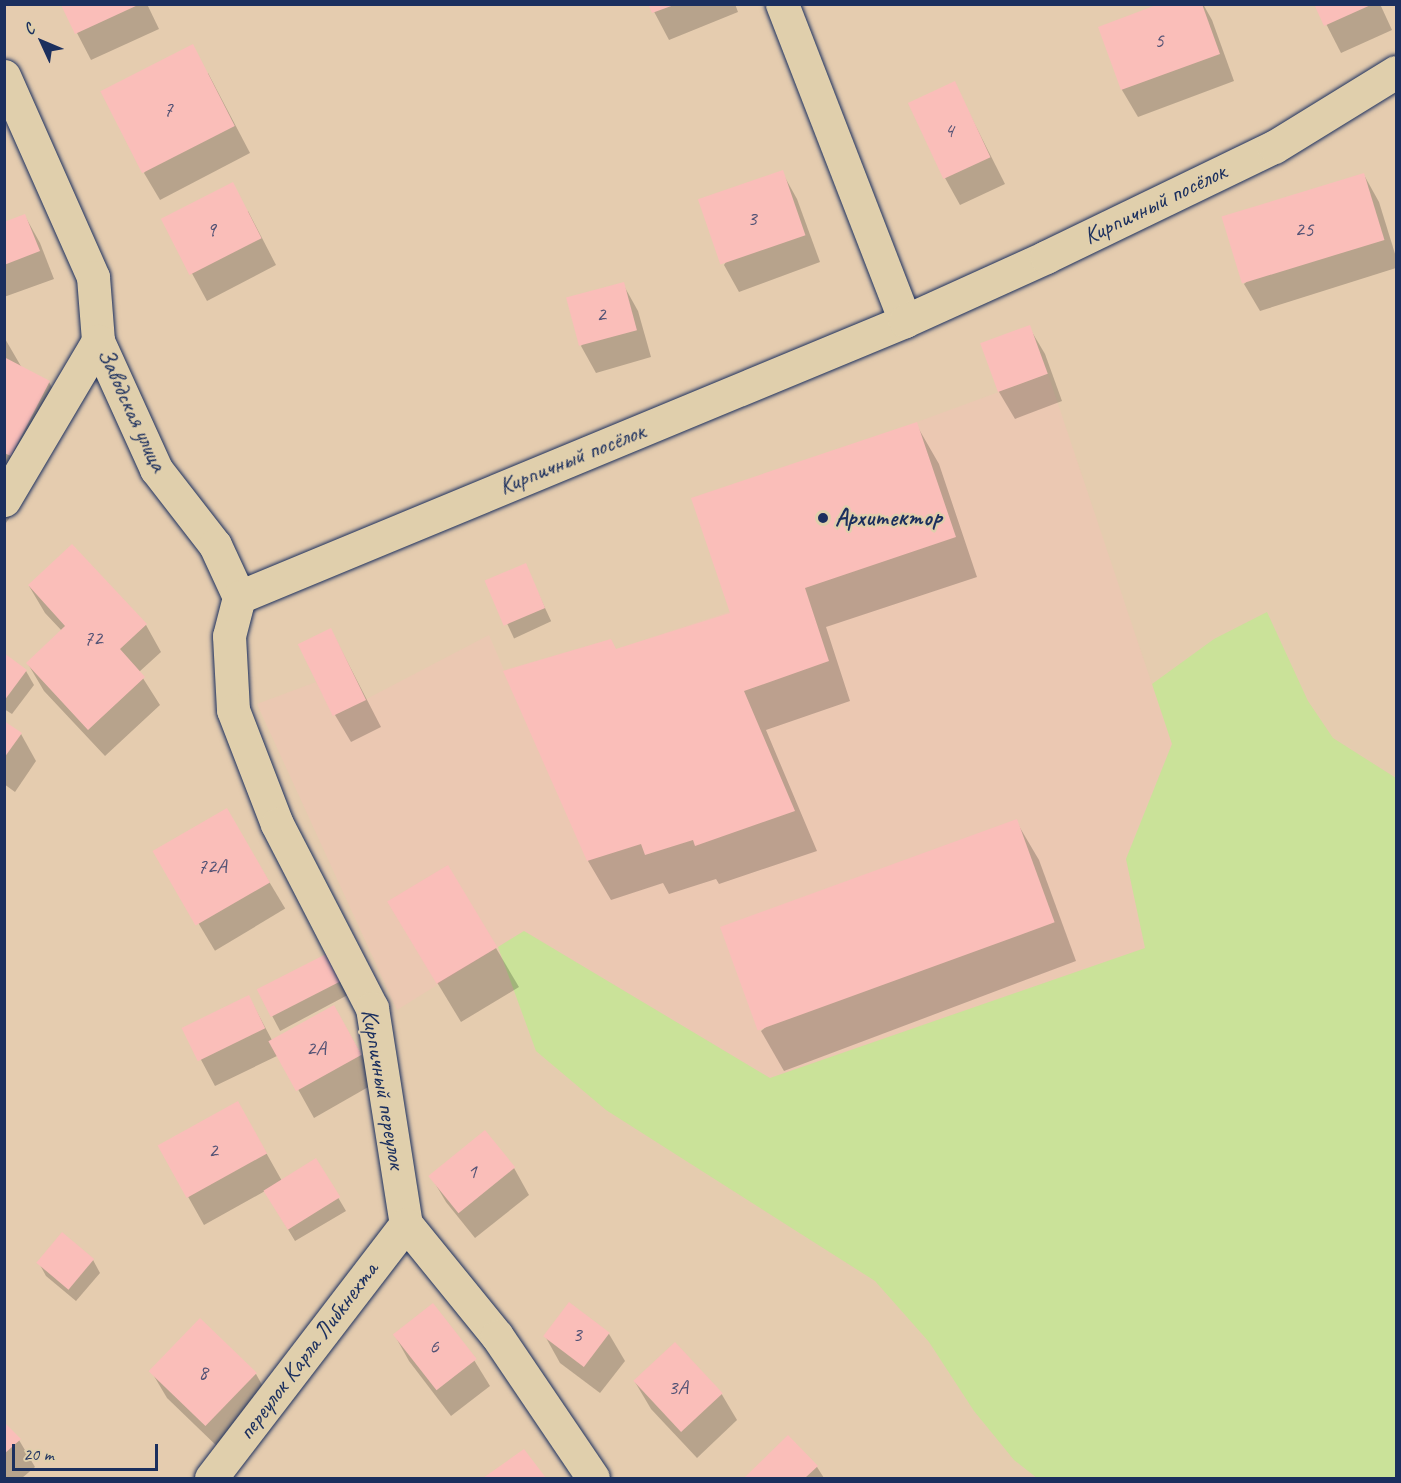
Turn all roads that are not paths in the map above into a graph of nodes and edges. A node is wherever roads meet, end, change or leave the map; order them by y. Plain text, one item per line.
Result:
1 (782, 4) edge
2 (1396, 72) edge
3 (4, 76) edge
4 (905, 321) junction
5 (98, 341) junction
6 (4, 500) edge
7 (239, 597) junction
8 (406, 1224) junction
9 (211, 1479) edge
10 (593, 1479) edge

1 - 4 street
2 - 4 street, Кирпичный посёлок
3 - 5 street, Заводская улица
4 - 7 street, Кирпичный посёлок
5 - 6 street
5 - 7 street, Заводская улица
7 - 8 street, Кирпичный переулок
8 - 9 street, переулок Карла Либкнехта
8 - 10 street

